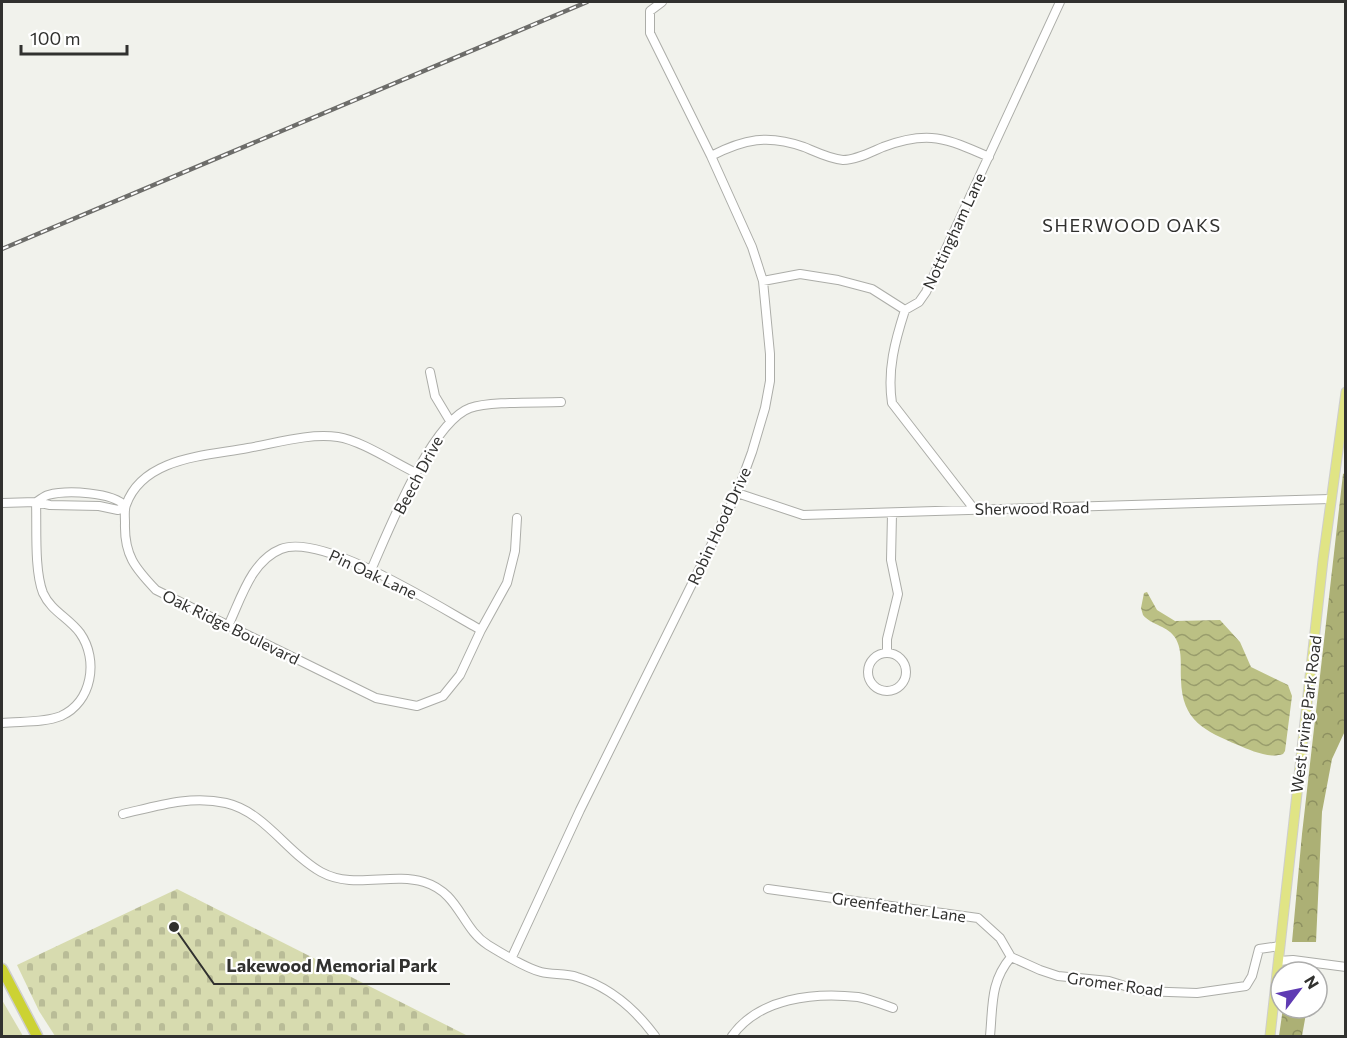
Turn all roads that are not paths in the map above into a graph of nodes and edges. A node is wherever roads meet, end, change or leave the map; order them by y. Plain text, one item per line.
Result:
1 (662, 2) edge
2 (1060, 2) edge
3 (711, 156) junction
4 (989, 157) junction
5 (763, 281) junction
6 (905, 310) junction
7 (430, 372) dead end
8 (1346, 392) edge
9 (561, 402) dead end
10 (450, 421) junction
11 (416, 473) junction
12 (737, 493) junction
13 (1330, 500) junction
14 (36, 502) junction
15 (2, 503) edge
16 (125, 506) junction
17 (974, 509) junction
18 (892, 514) junction
19 (517, 518) dead end
20 (371, 570) junction
21 (228, 626) junction
22 (481, 630) junction
23 (887, 653) junction
24 (2, 723) edge
25 (123, 814) dead end
26 (768, 889) dead end
27 (1280, 946) junction
28 (512, 957) junction
29 (1011, 957) junction
30 (1278, 960) edge
31 (1329, 965) edge
32 (1346, 967) edge
33 (2, 969) edge
34 (893, 1008) dead end
35 (1272, 1020) edge
36 (37, 1036) edge
37 (655, 1036) edge
38 (732, 1036) edge
39 (990, 1036) edge
40 (1270, 1036) edge

1 - 3 street, Robin Hood Drive
2 - 4 street, Nottingham Lane
3 - 4 street
3 - 5 street, Robin Hood Drive
4 - 6 street, Nottingham Lane
5 - 6 street
5 - 12 street, Robin Hood Drive
6 - 17 street, Nottingham Lane
7 - 10 street
8 - 13 main road, West Irving Park Road
9 - 10 street, Beech Drive
10 - 11 street, Beech Drive
11 - 16 street
11 - 20 street, Beech Drive
12 - 18 street, Sherwood Road
12 - 28 street, Robin Hood Drive
13 - 17 street, Sherwood Road
13 - 27 main road, West Irving Park Road
14 - 15 street
14 - 16 street
14 - 24 street
16 - 21 street, Oak Ridge Boulevard
17 - 18 street, Sherwood Road
18 - 23 street
19 - 22 street, Oak Ridge Boulevard
20 - 21 street, Pin Oak Lane
20 - 22 street, Pin Oak Lane
21 - 22 street, Oak Ridge Boulevard
23 - 23 street
25 - 28 street
26 - 29 street, Greenfeather Lane
27 - 29 street, Gromer Road
27 - 30 main road, West Irving Park Road
28 - 37 street
29 - 39 street
31 - 32 street
33 - 36 highway
34 - 38 street
35 - 40 main road, West Irving Park Road

